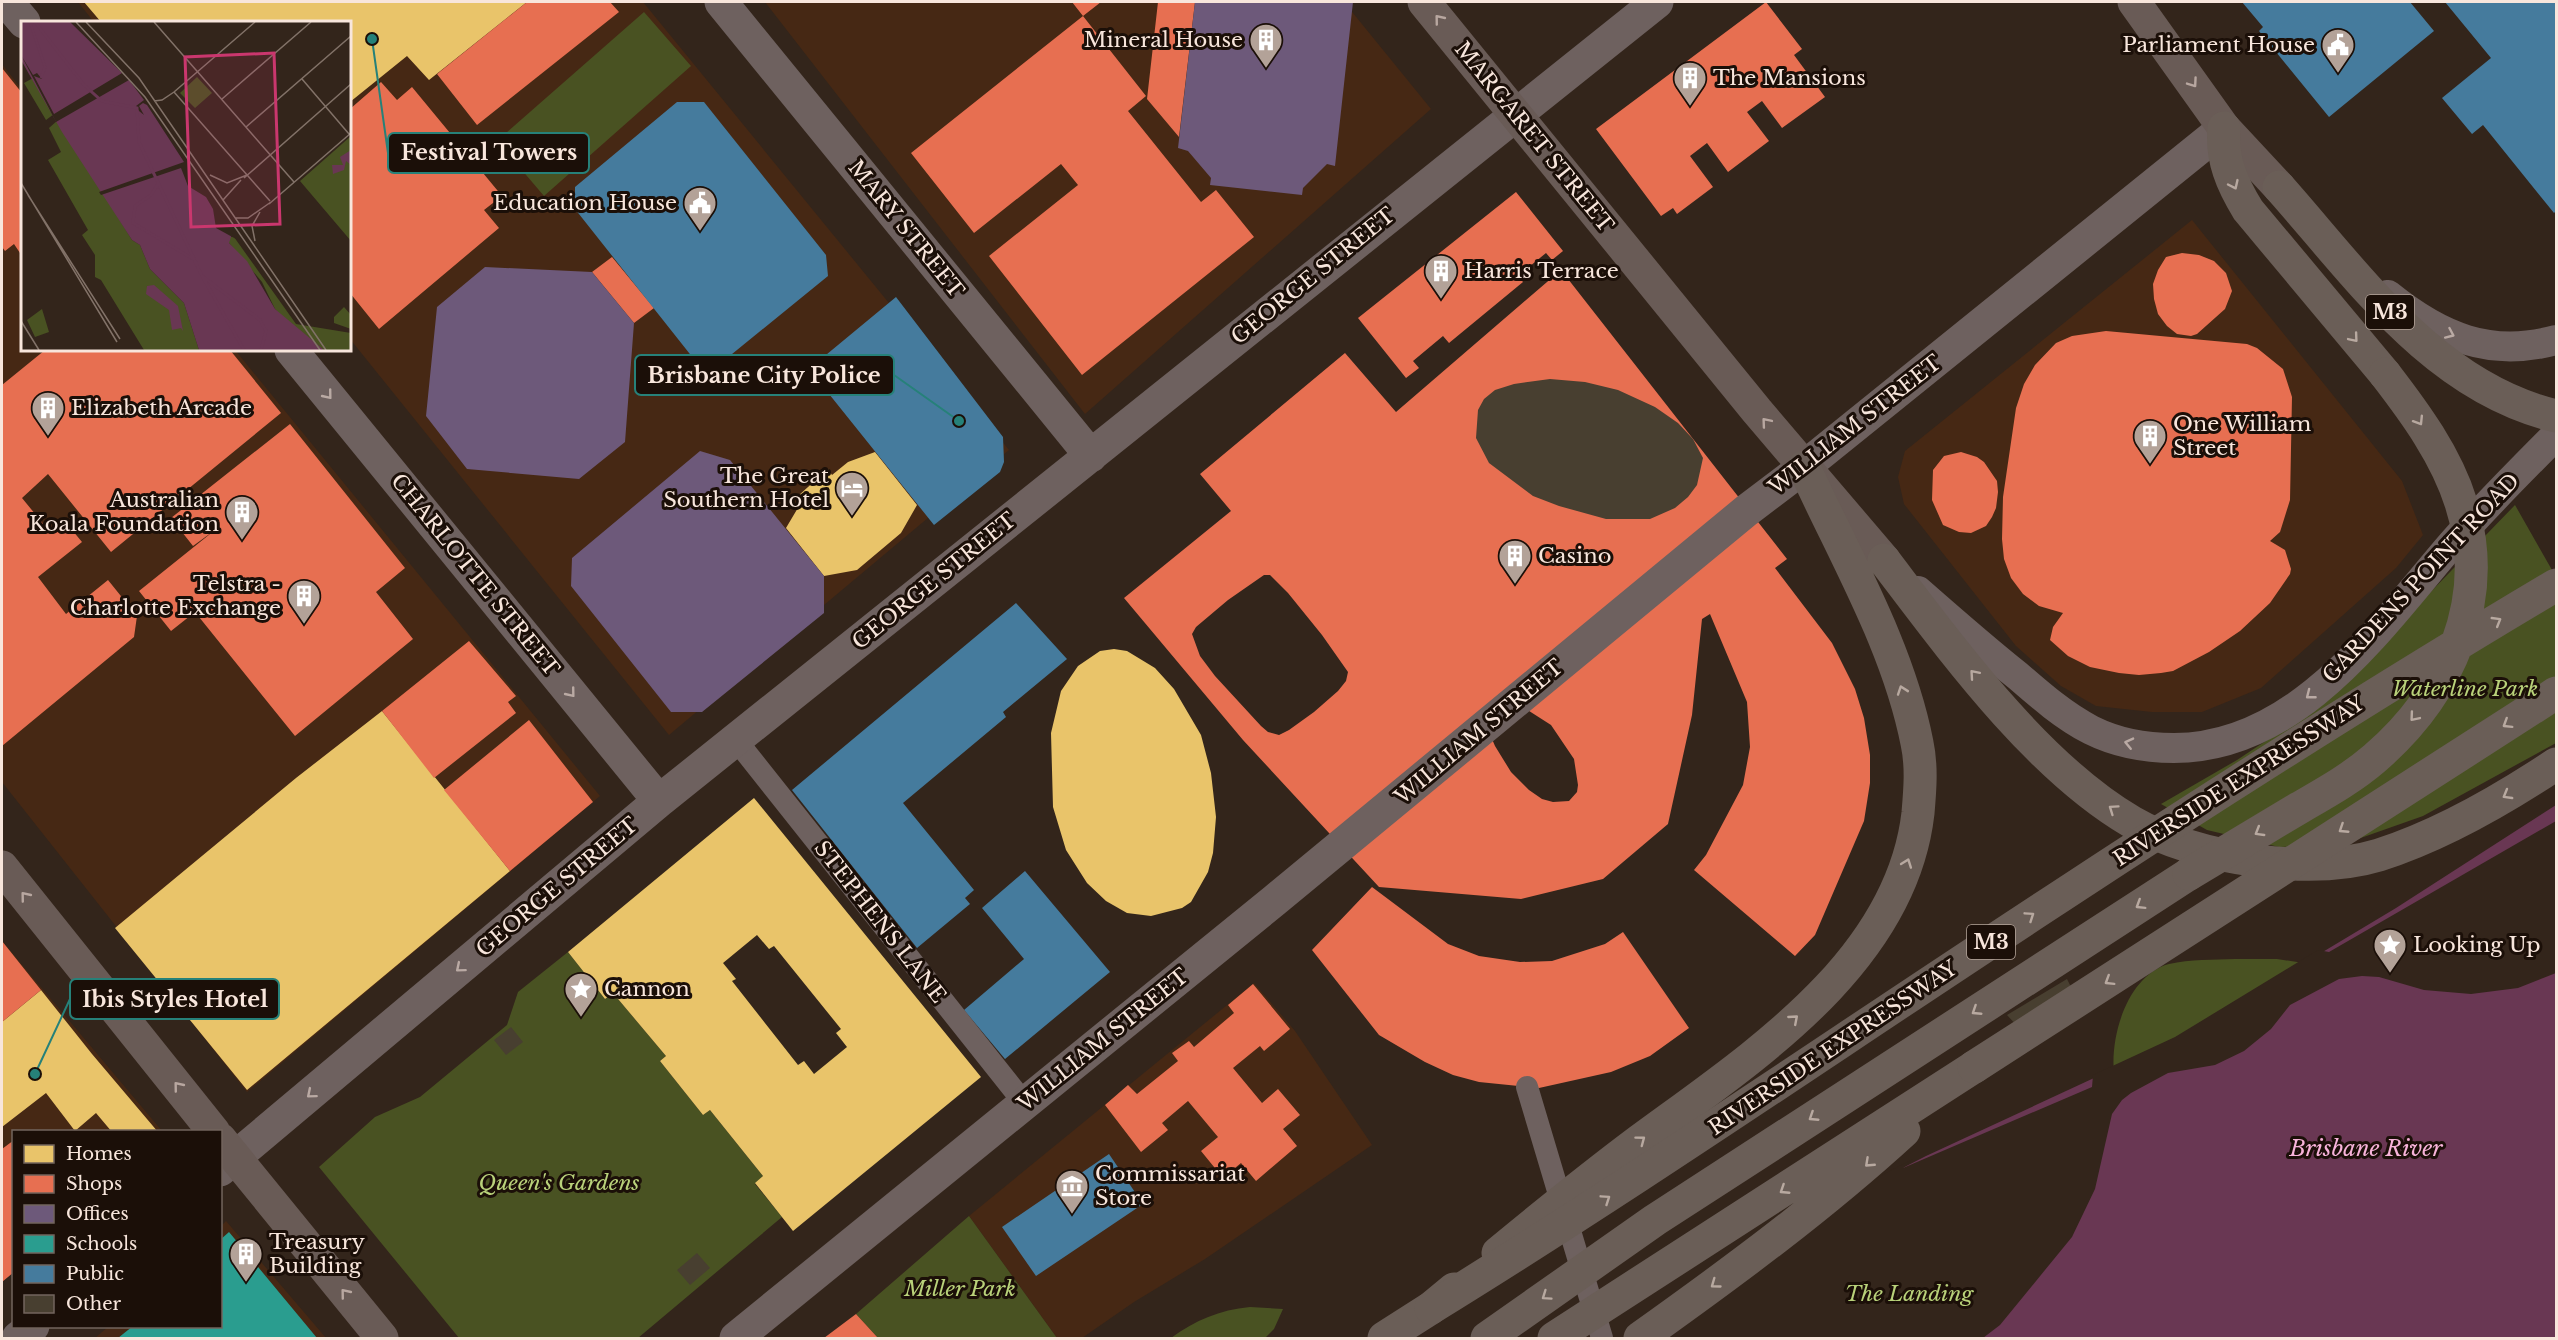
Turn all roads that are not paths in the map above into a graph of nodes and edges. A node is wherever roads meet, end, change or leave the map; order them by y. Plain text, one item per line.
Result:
1 (7, 2) edge
2 (721, 2) edge
3 (1424, 2) edge
4 (1657, 2) edge
5 (2134, 2) edge
6 (23, 21) edge
7 (1515, 113) junction
8 (2224, 128) junction
9 (2279, 187) junction
10 (2556, 340) edge
11 (292, 351) edge
12 (2556, 416) edge
13 (2556, 435) edge
14 (1091, 456) junction
15 (1804, 467) junction
16 (1884, 560) junction
17 (2556, 585) edge
18 (2556, 693) edge
19 (736, 740) junction
20 (2556, 764) edge
21 (659, 801) junction
22 (2, 867) edge
23 (1974, 1067) junction
24 (1527, 1088) dead end
25 (1025, 1104) junction
26 (213, 1130) edge
27 (226, 1156) edge
28 (1431, 1308) junction
29 (30, 1328) edge
30 (18, 1338) edge
31 (382, 1338) edge
32 (735, 1338) edge
33 (1384, 1338) edge
34 (1487, 1338) edge
35 (1554, 1338) edge
36 (1602, 1338) edge
37 (1640, 1338) edge

1 - 6 street
2 - 14 street, MARY STREET
7 -> 3 main road, MARGARET STREET
4 - 7 street, GEORGE STREET
5 -> 8 main road
7 - 14 street, GEORGE STREET
15 -> 7 main road, MARGARET STREET
8 - 9 main road, M3
8 - 15 street, WILLIAM STREET
8 -> 34 highway, M3, bridge
9 -> 10 street
9 - 12 highway, M3
11 -> 21 street, CHARLOTTE STREET
13 -> 16 street, GARDENS POINT ROAD
14 - 19 street, GEORGE STREET
15 - 16 main road, MARGARET STREET
15 - 25 street, WILLIAM STREET
28 -> 15 highway, M3, bridge
20 -> 16 highway
28 -> 17 highway, RIVERSIDE EXPRESSWAY / M3, bridge
18 -> 23 highway, bridge
19 - 21 street, GEORGE STREET
19 - 25 street, STEPHENS LANE
21 -> 27 street, GEORGE STREET
26 -> 22 main road
23 -> 35 highway
23 -> 37 highway
24 - 36 street
25 - 32 street, WILLIAM STREET
31 -> 27 main road
28 - 33 highway, RIVERSIDE EXPRESSWAY / M3
29 - 30 street

